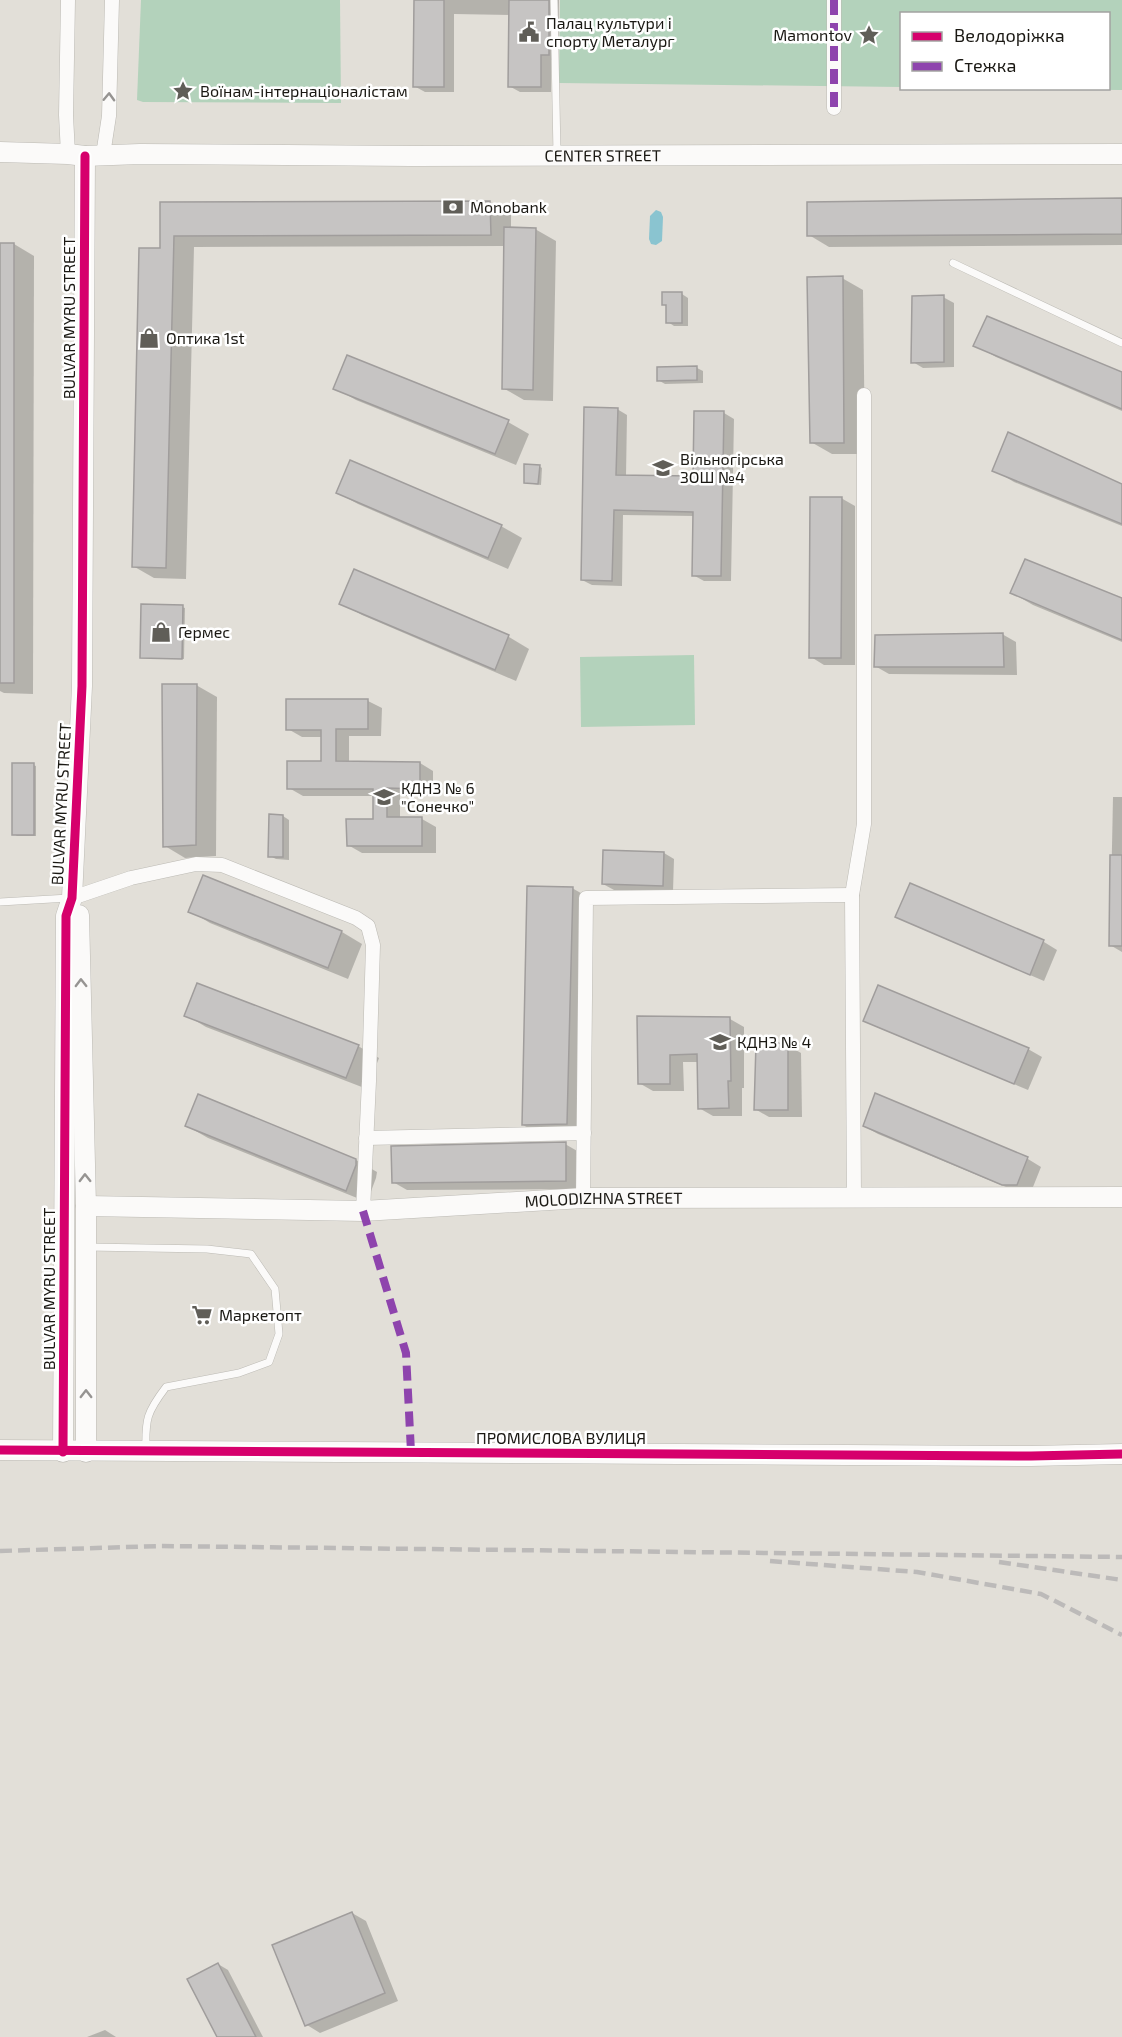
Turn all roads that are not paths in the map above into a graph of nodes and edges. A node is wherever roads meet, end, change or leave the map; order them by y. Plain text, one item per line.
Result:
1 (68, 0) edge
2 (112, 0) edge
3 (834, 0) edge
4 (554, 1) edge
5 (834, 108) dead end
6 (0, 152) edge
7 (1122, 154) edge
8 (85, 155) junction
9 (557, 155) junction
10 (953, 263) dead end
11 (1122, 343) edge
12 (864, 395) dead end
13 (852, 895) junction
14 (72, 898) junction
15 (0, 902) edge
16 (584, 1133) junction
17 (366, 1138) junction
18 (854, 1196) junction
19 (583, 1197) junction
20 (1122, 1197) edge
21 (86, 1206) junction
22 (363, 1211) junction
23 (85, 1247) junction
24 (0, 1450) edge
25 (63, 1452) junction
26 (86, 1452) junction
27 (146, 1452) junction
28 (1122, 1454) edge

1 - 8 street, BULVAR MYRU STREET
8 -> 2 street, BULVAR MYRU STREET
3 - 5 street
4 - 9 lane
6 - 8 street, CENTER STREET
7 - 9 street, CENTER STREET
8 - 9 street, CENTER STREET
8 - 14 street, BULVAR MYRU STREET
10 - 11 lane
12 - 13 street
13 - 16 street
13 - 18 street
14 - 15 lane
14 - 17 street
21 -> 14 street, BULVAR MYRU STREET
14 - 25 street, BULVAR MYRU STREET
16 - 17 street
16 - 19 street
17 - 22 street
18 - 19 street, MOLODIZHNA STREET
18 - 20 street, MOLODIZHNA STREET
19 - 22 street, MOLODIZHNA STREET
21 - 22 street, MOLODIZHNA STREET
21 - 23 street, BULVAR MYRU STREET
26 -> 23 street, BULVAR MYRU STREET
23 - 27 lane
24 - 25 street, ПРОМИСЛОВА ВУЛИЦЯ
25 - 26 street, ПРОМИСЛОВА ВУЛИЦЯ
26 - 27 street, ПРОМИСЛОВА ВУЛИЦЯ
27 - 28 street, ПРОМИСЛОВА ВУЛИЦЯ

